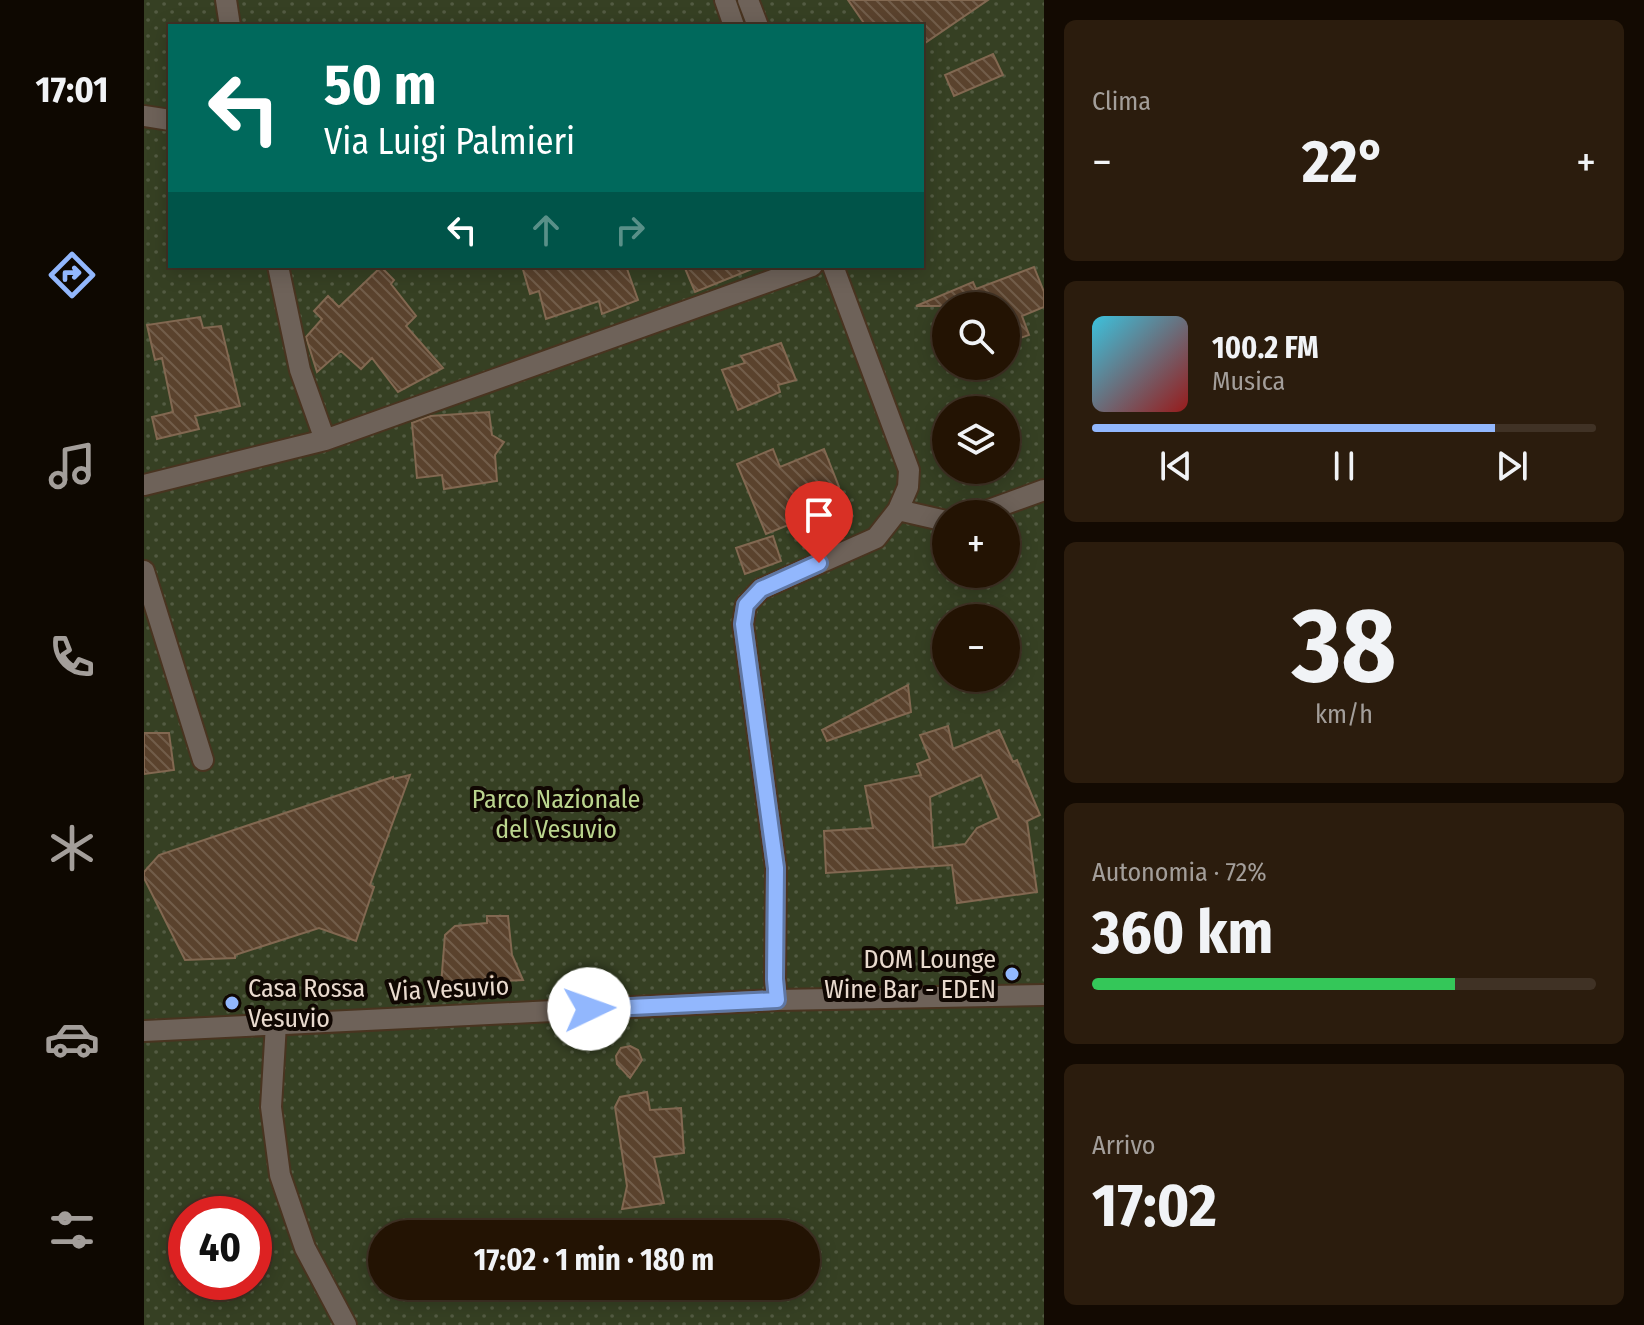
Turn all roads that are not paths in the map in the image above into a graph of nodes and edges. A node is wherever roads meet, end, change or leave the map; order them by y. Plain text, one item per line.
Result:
1 (226, 0) edge
2 (725, 0) edge
3 (748, 0) edge
4 (230, 24) edge
5 (733, 24) edge
6 (757, 24) edge
7 (144, 116) edge
8 (168, 120) edge
9 (278, 268) edge
10 (806, 268) edge
11 (834, 268) edge
12 (325, 440) junction
13 (144, 485) edge
14 (1044, 490) edge
15 (1016, 500) edge
16 (898, 510) junction
17 (932, 518) edge
18 (144, 571) edge
19 (203, 760) dead end
20 (1044, 995) edge
21 (777, 1000) junction
22 (276, 1024) junction
23 (144, 1031) edge
24 (346, 1325) edge

1 - 4 street
2 - 5 street
3 - 6 street
7 - 8 street
9 - 12 street
10 - 12 street
11 - 16 street
12 - 13 street
14 - 15 street
16 - 17 street
16 - 21 street
18 - 19 street
20 - 21 street, Via Vesuvio
21 - 22 street, Via Vesuvio
22 - 23 street, Via Vesuvio
22 - 24 street

